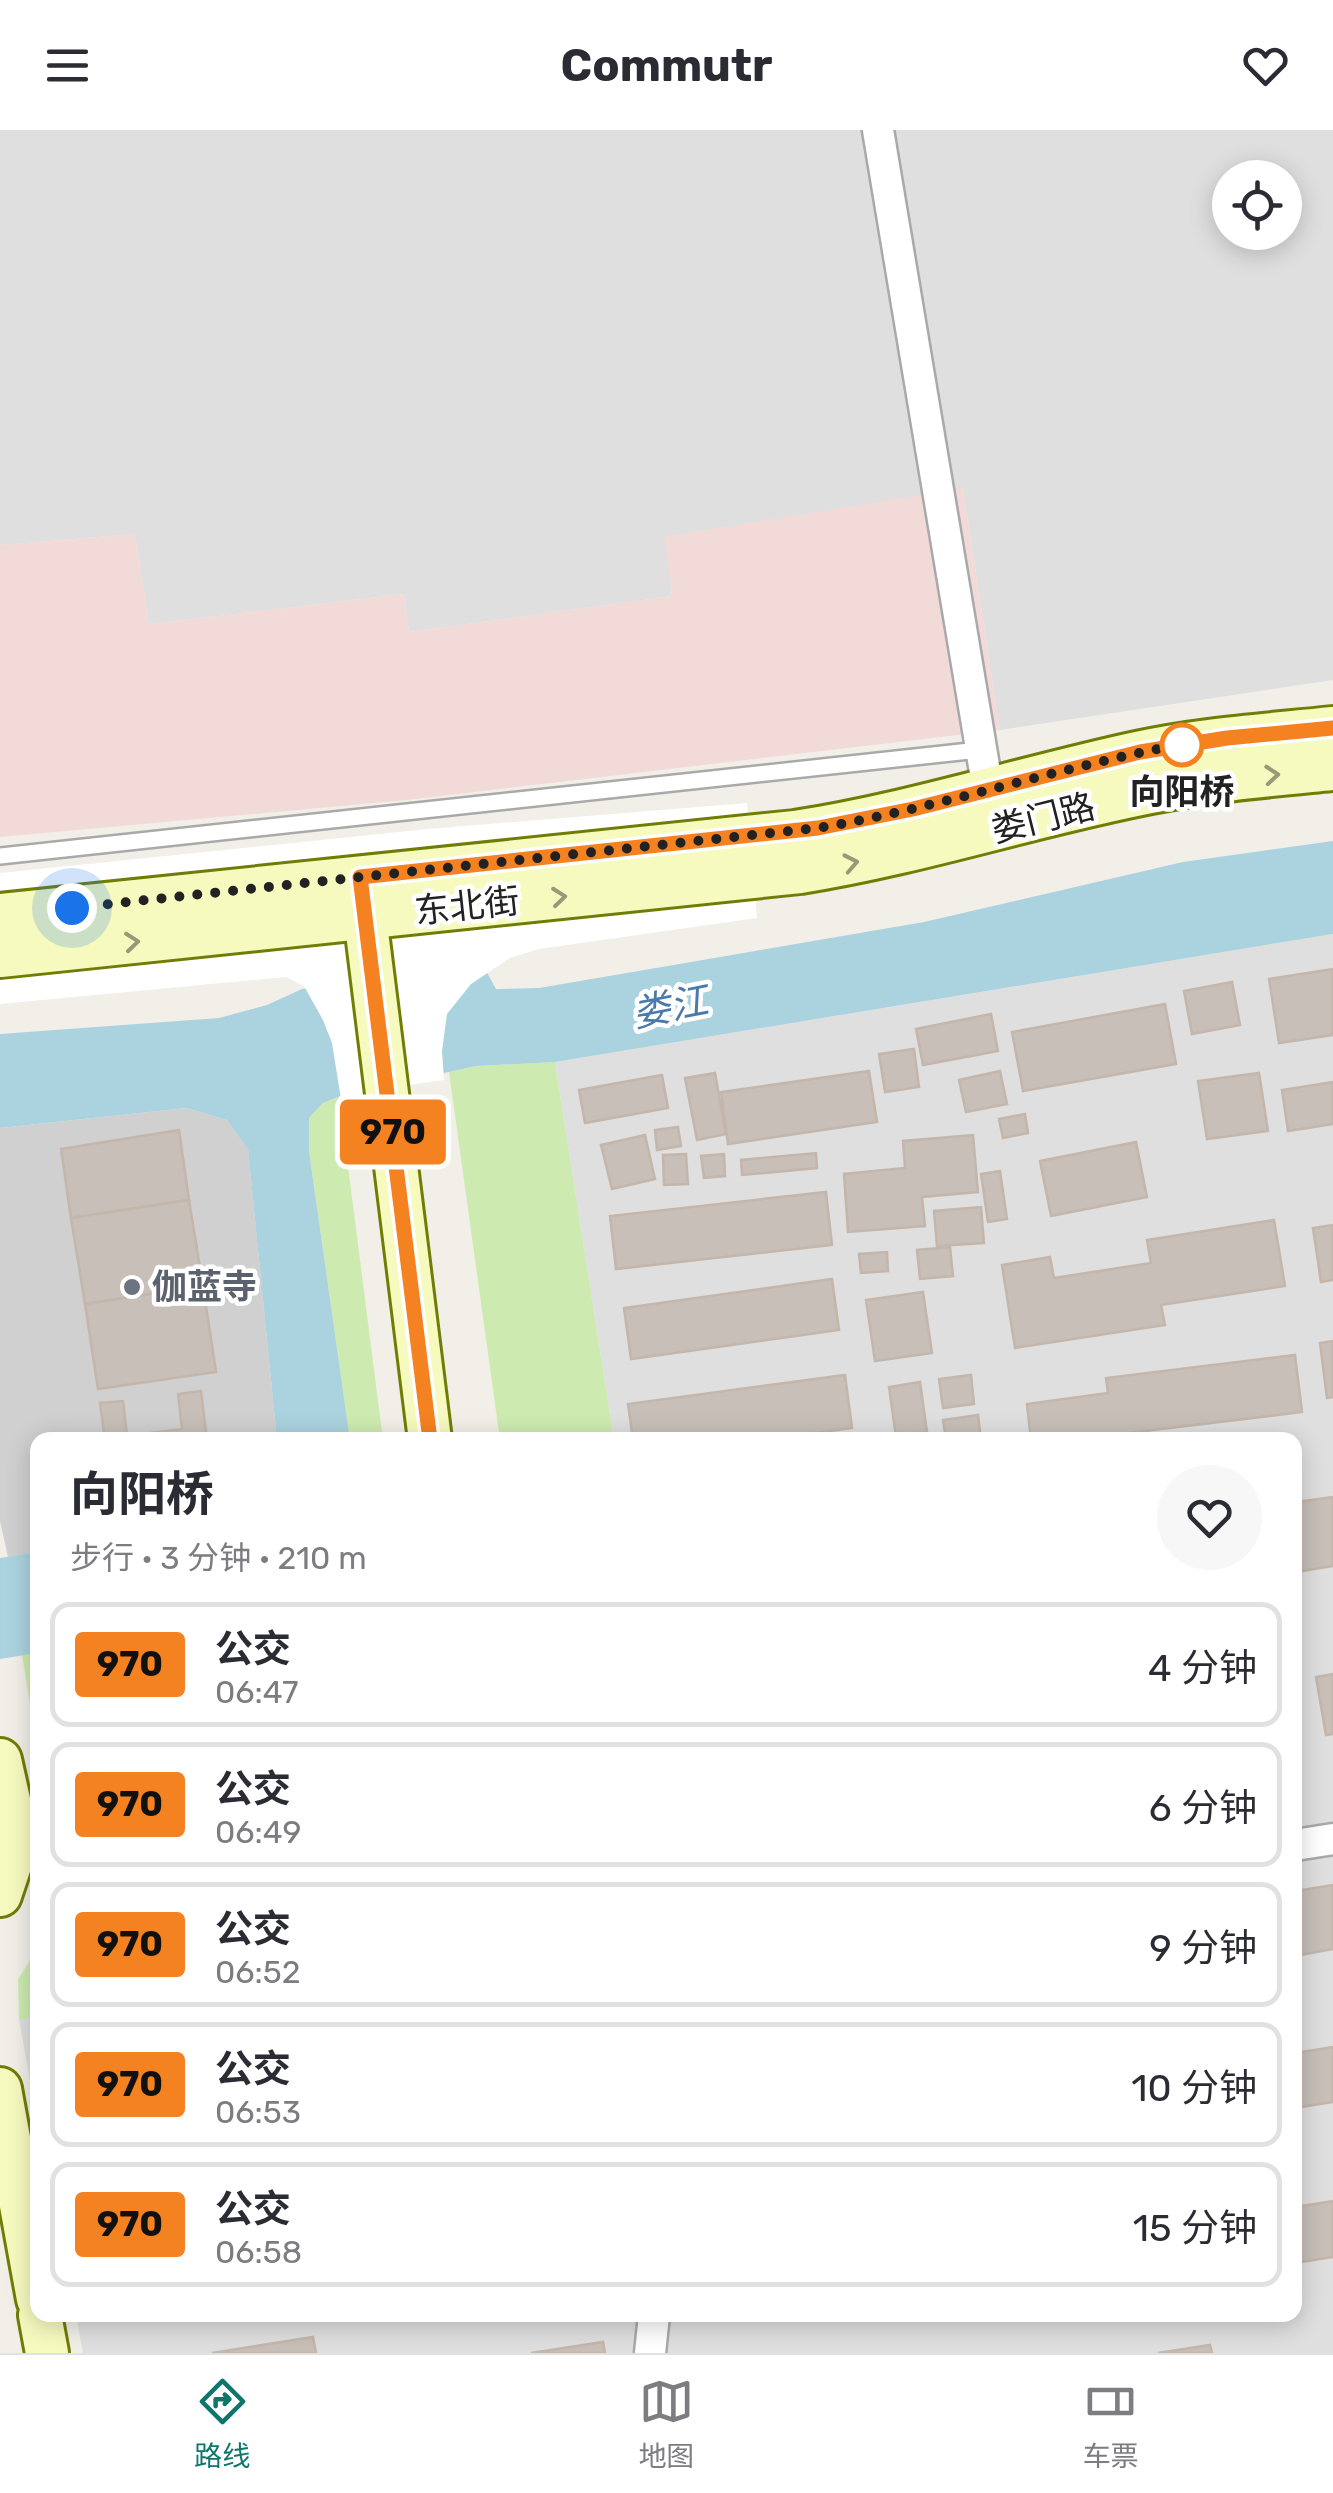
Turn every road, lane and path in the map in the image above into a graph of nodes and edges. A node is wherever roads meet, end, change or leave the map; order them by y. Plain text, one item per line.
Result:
1 (878, 130) edge
2 (1333, 728) edge
3 (1333, 769) edge
4 (987, 790) junction
5 (0, 856) edge
6 (753, 856) joint
7 (362, 897) junction
8 (0, 915) edge
9 (0, 956) edge
10 (429, 1432) edge
11 (0, 1760) edge
12 (1333, 1839) edge
13 (18, 1840) edge
14 (1302, 1845) edge
15 (0, 1894) edge
16 (0, 2090) edge
17 (30, 2254) edge
18 (41, 2322) edge
19 (653, 2322) edge
20 (47, 2353) edge
21 (650, 2353) edge

1 - 4 street
2 - 4 main road, 娄门路
4 -> 3 main road, 娄门路
4 - 5 lane
4 - 6 main road, 娄门路
6 - 7 main road, 东北街
7 - 8 main road, 东北街
9 -> 7 main road, 东北街
7 - 10 main road
11 - 13 main road
12 - 14 street
13 - 15 main road
16 - 17 main road
18 - 20 main road
19 - 21 street

